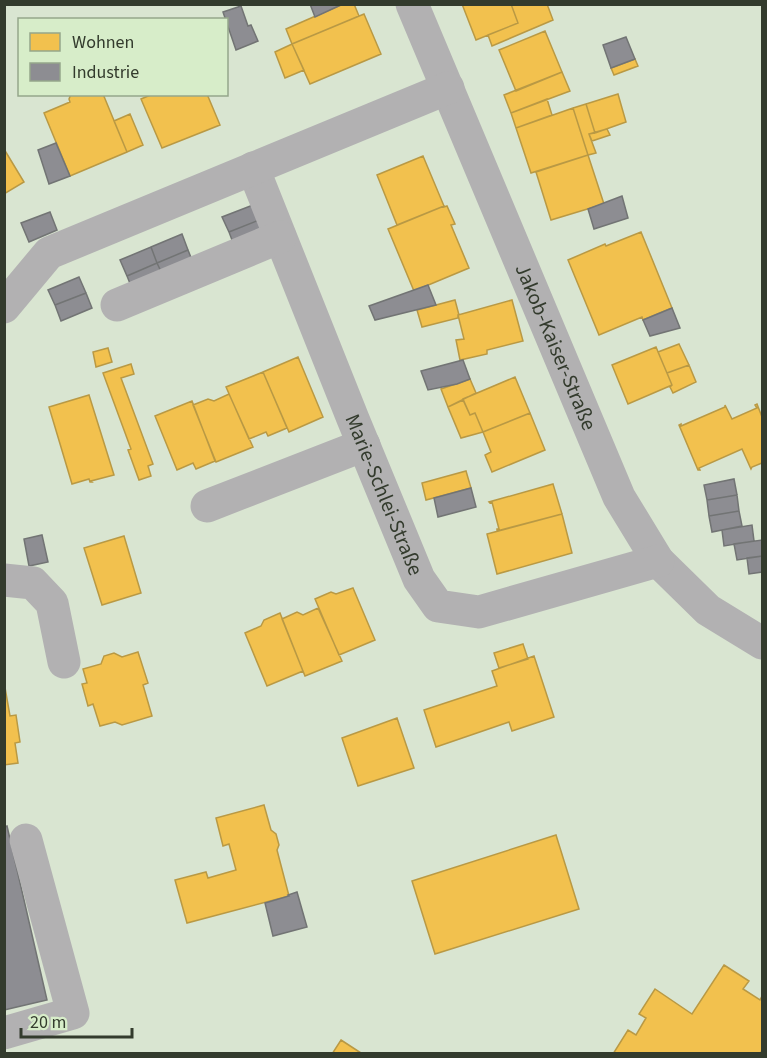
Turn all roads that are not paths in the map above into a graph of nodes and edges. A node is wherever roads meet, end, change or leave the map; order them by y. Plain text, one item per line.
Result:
1 (412, 4) edge
2 (448, 88) junction
3 (253, 168) junction
4 (280, 237) junction
5 (117, 305) dead end
6 (4, 306) edge
7 (364, 445) junction
8 (207, 506) dead end
9 (658, 561) junction
10 (4, 580) edge
11 (762, 643) edge
12 (64, 662) dead end
13 (26, 840) dead end
14 (4, 1033) edge

1 - 2 street, Jakob-Kaiser-Straße
2 - 3 street
2 - 9 street, Jakob-Kaiser-Straße
3 - 4 street, Marie-Schlei-Straße
3 - 6 street
4 - 5 street
4 - 7 street, Marie-Schlei-Straße
7 - 8 street
7 - 9 street, Marie-Schlei-Straße
9 - 11 street, Jakob-Kaiser-Straße
10 - 12 street
13 - 14 street

